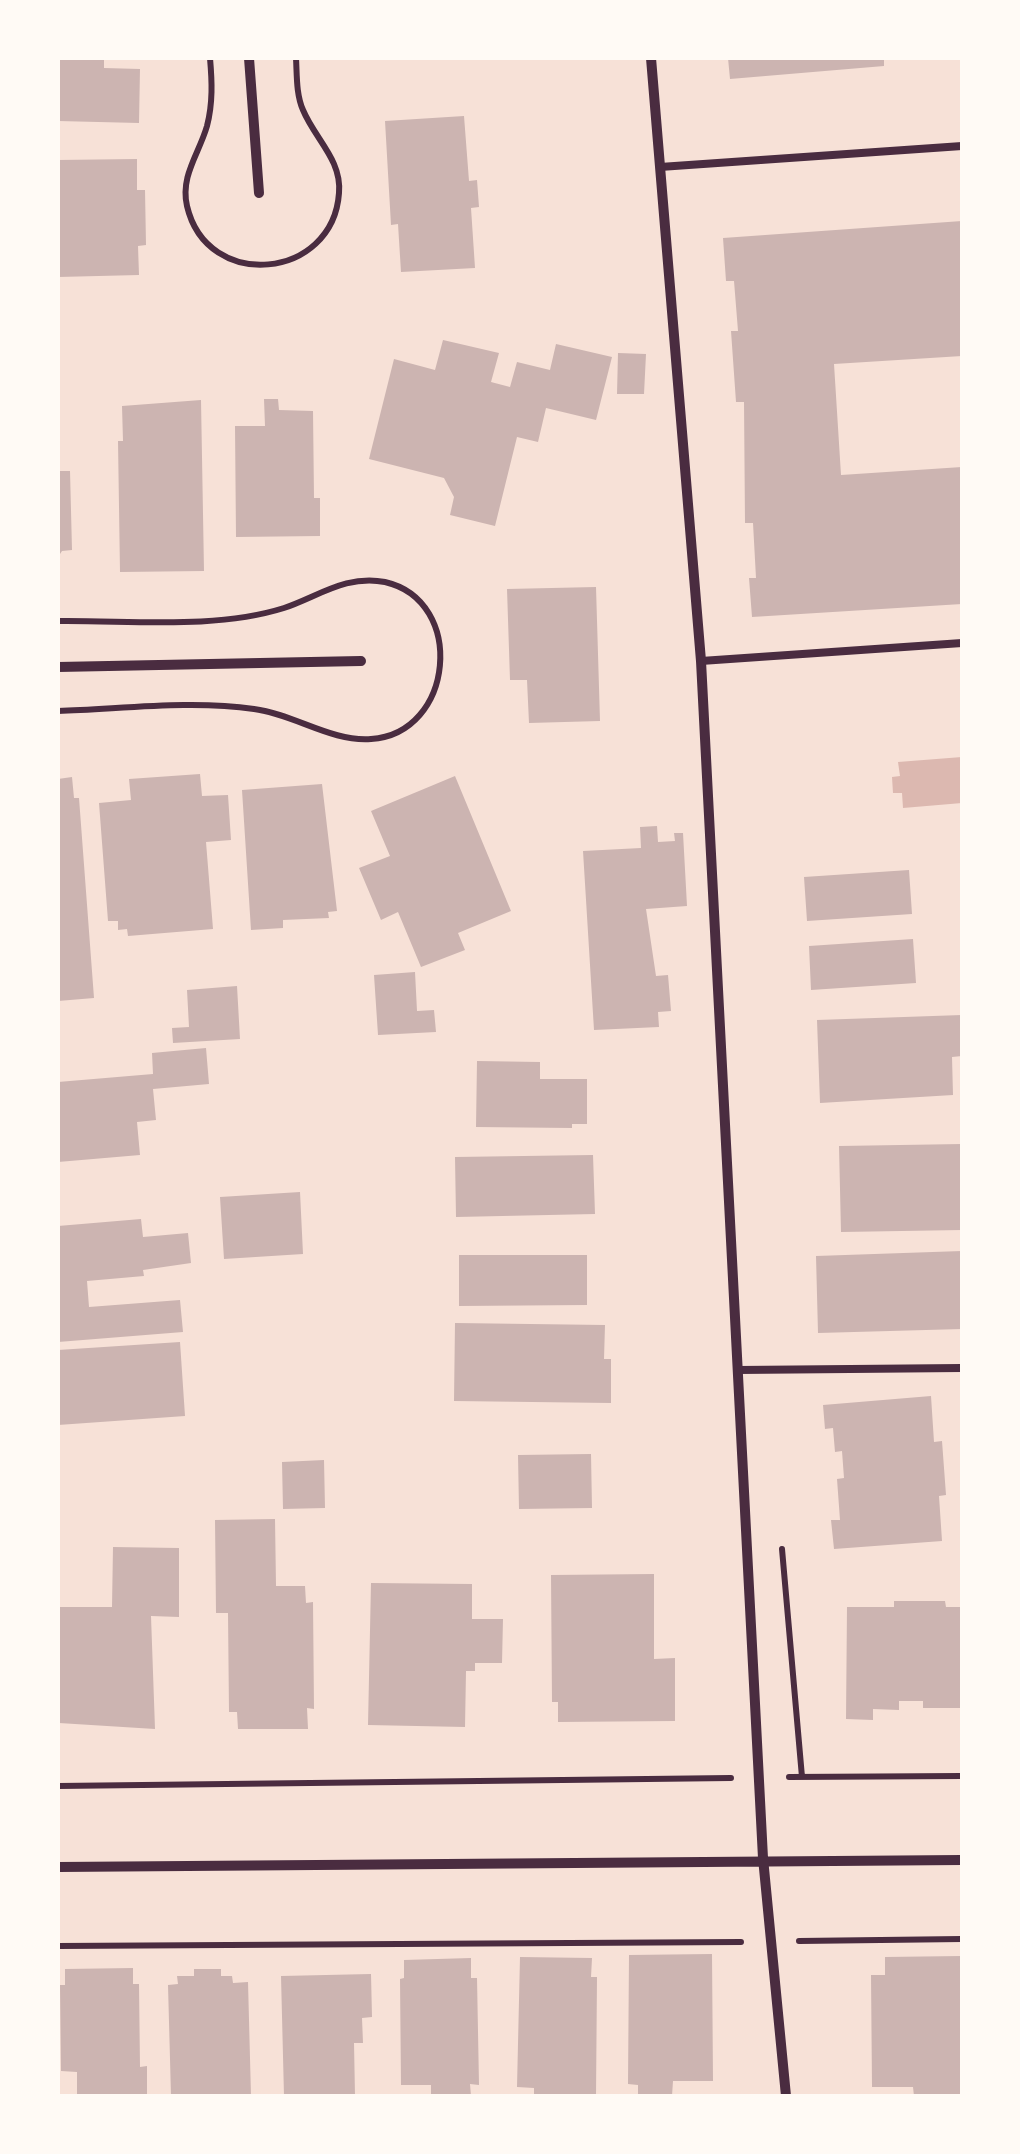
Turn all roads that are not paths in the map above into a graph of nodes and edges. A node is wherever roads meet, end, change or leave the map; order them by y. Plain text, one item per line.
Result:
1 (249, 58) edge
2 (652, 58) edge
3 (962, 146) edge
4 (660, 166) junction
5 (258, 193) dead end
6 (962, 644) edge
7 (361, 661) dead end
8 (701, 661) junction
9 (58, 667) edge
10 (962, 1368) edge
11 (738, 1370) junction
12 (763, 1858) junction
13 (962, 1860) edge
14 (58, 1867) edge
15 (786, 2096) edge

1 - 5 street
2 - 4 street
3 - 4 lane
4 - 8 street
6 - 8 lane
7 - 9 street
8 - 11 street
10 - 11 lane
11 - 12 street
12 - 13 street
12 - 14 street
12 - 15 street

